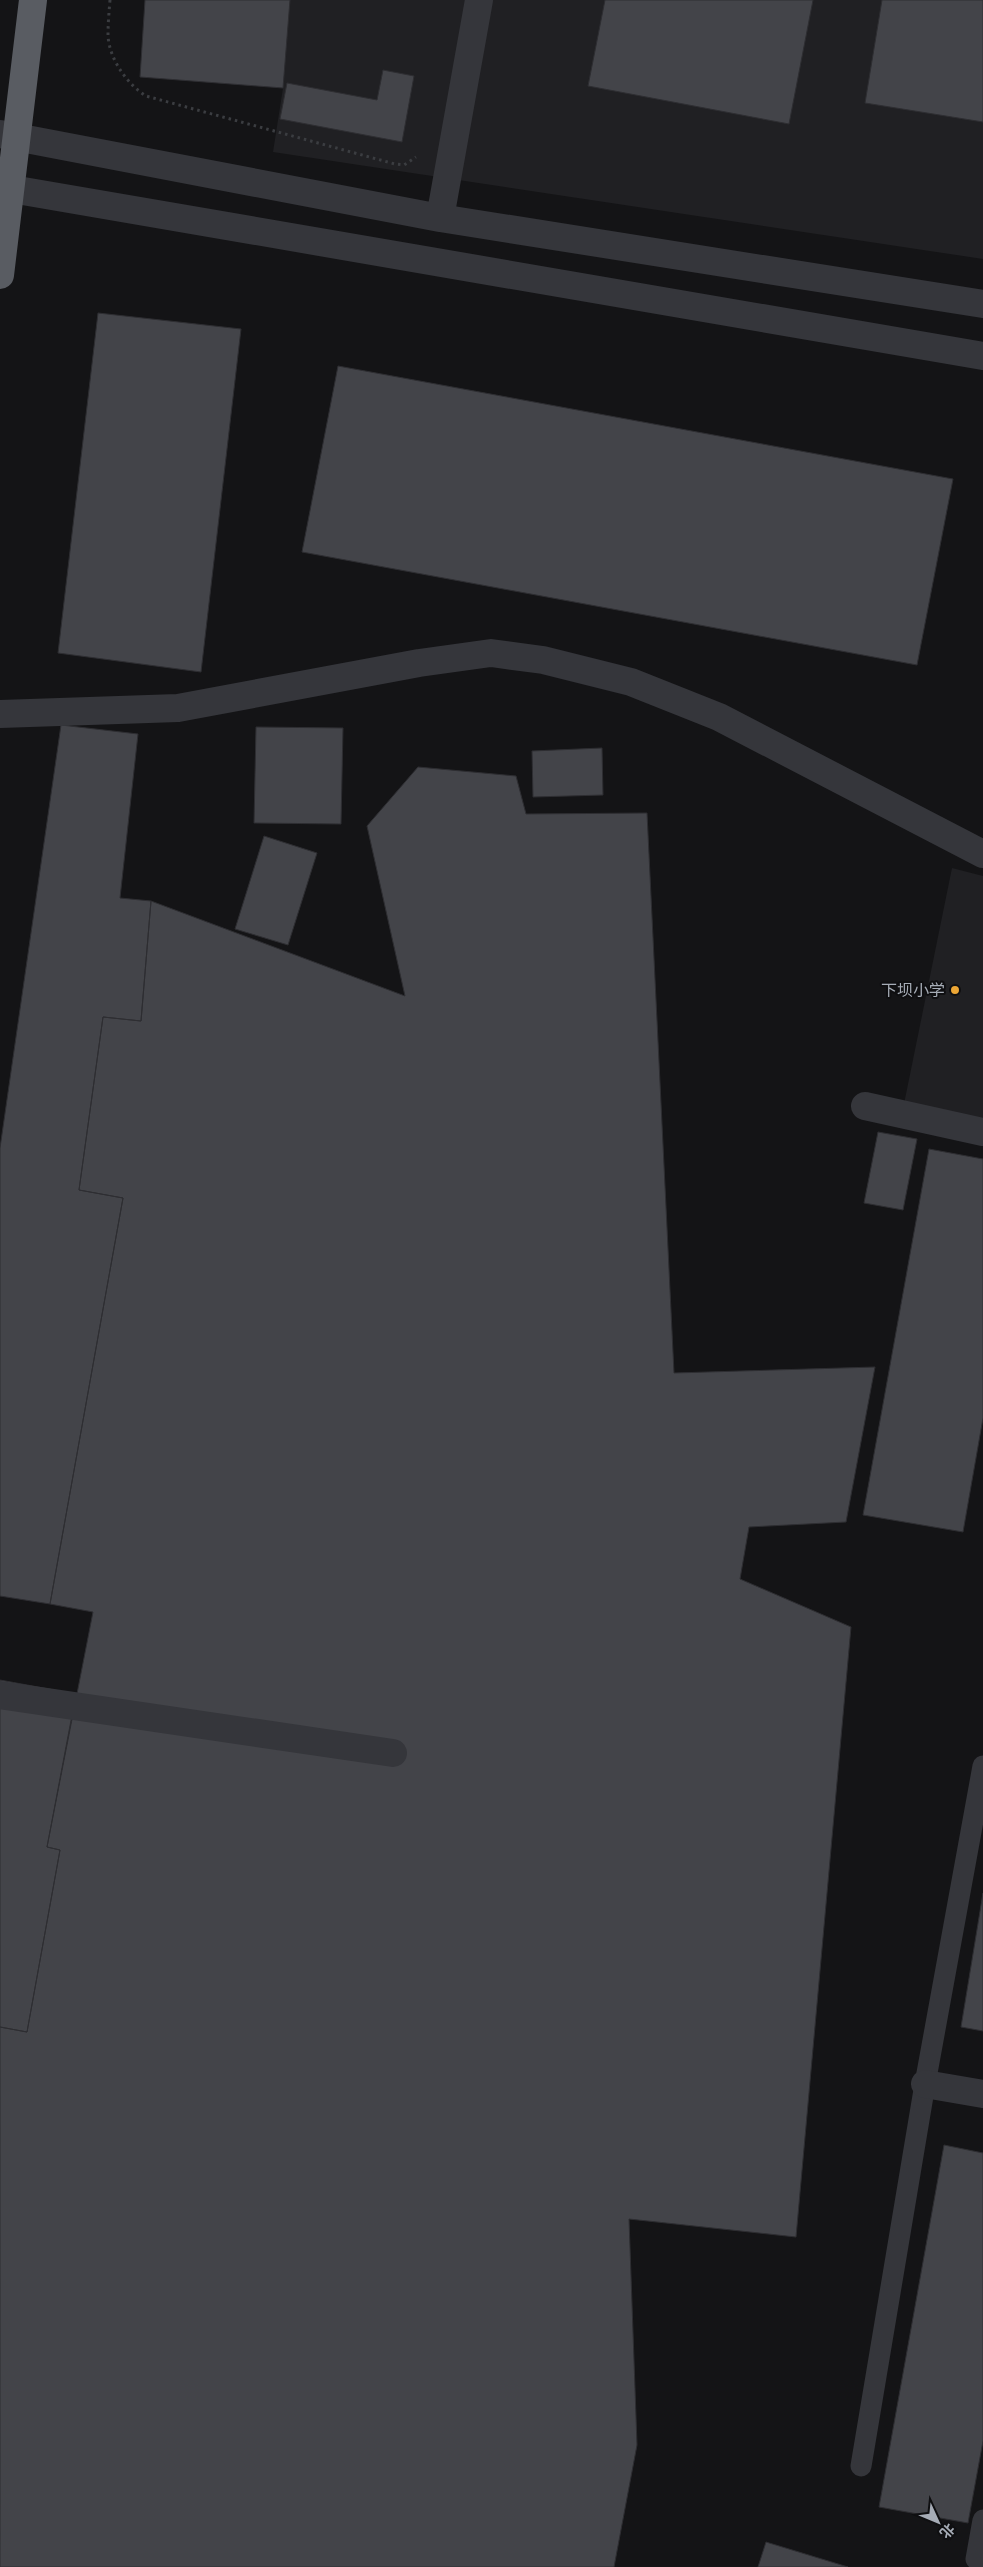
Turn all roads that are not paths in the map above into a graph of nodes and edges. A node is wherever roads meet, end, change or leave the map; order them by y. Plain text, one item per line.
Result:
1 (33, 0) edge
2 (479, 0) edge
3 (9, 135) edge
4 (5, 187) edge
5 (440, 218) junction
6 (0, 275) edge
7 (983, 304) edge
8 (983, 356) edge
9 (0, 714) edge
10 (983, 854) edge
11 (865, 1106) dead end
12 (983, 1132) edge
13 (0, 1695) edge
14 (393, 1753) dead end
15 (983, 1766) edge
16 (925, 2084) junction
17 (983, 2094) edge
18 (861, 2466) dead end
19 (983, 2520) edge
20 (976, 2559) dead end

1 - 3 highway
2 - 5 street
3 - 4 highway
3 - 5 street
4 - 6 highway
4 - 8 street
5 - 7 street
9 - 10 street
11 - 12 street
13 - 14 street
15 - 16 lane
16 - 17 street
16 - 18 lane
19 - 20 lane

